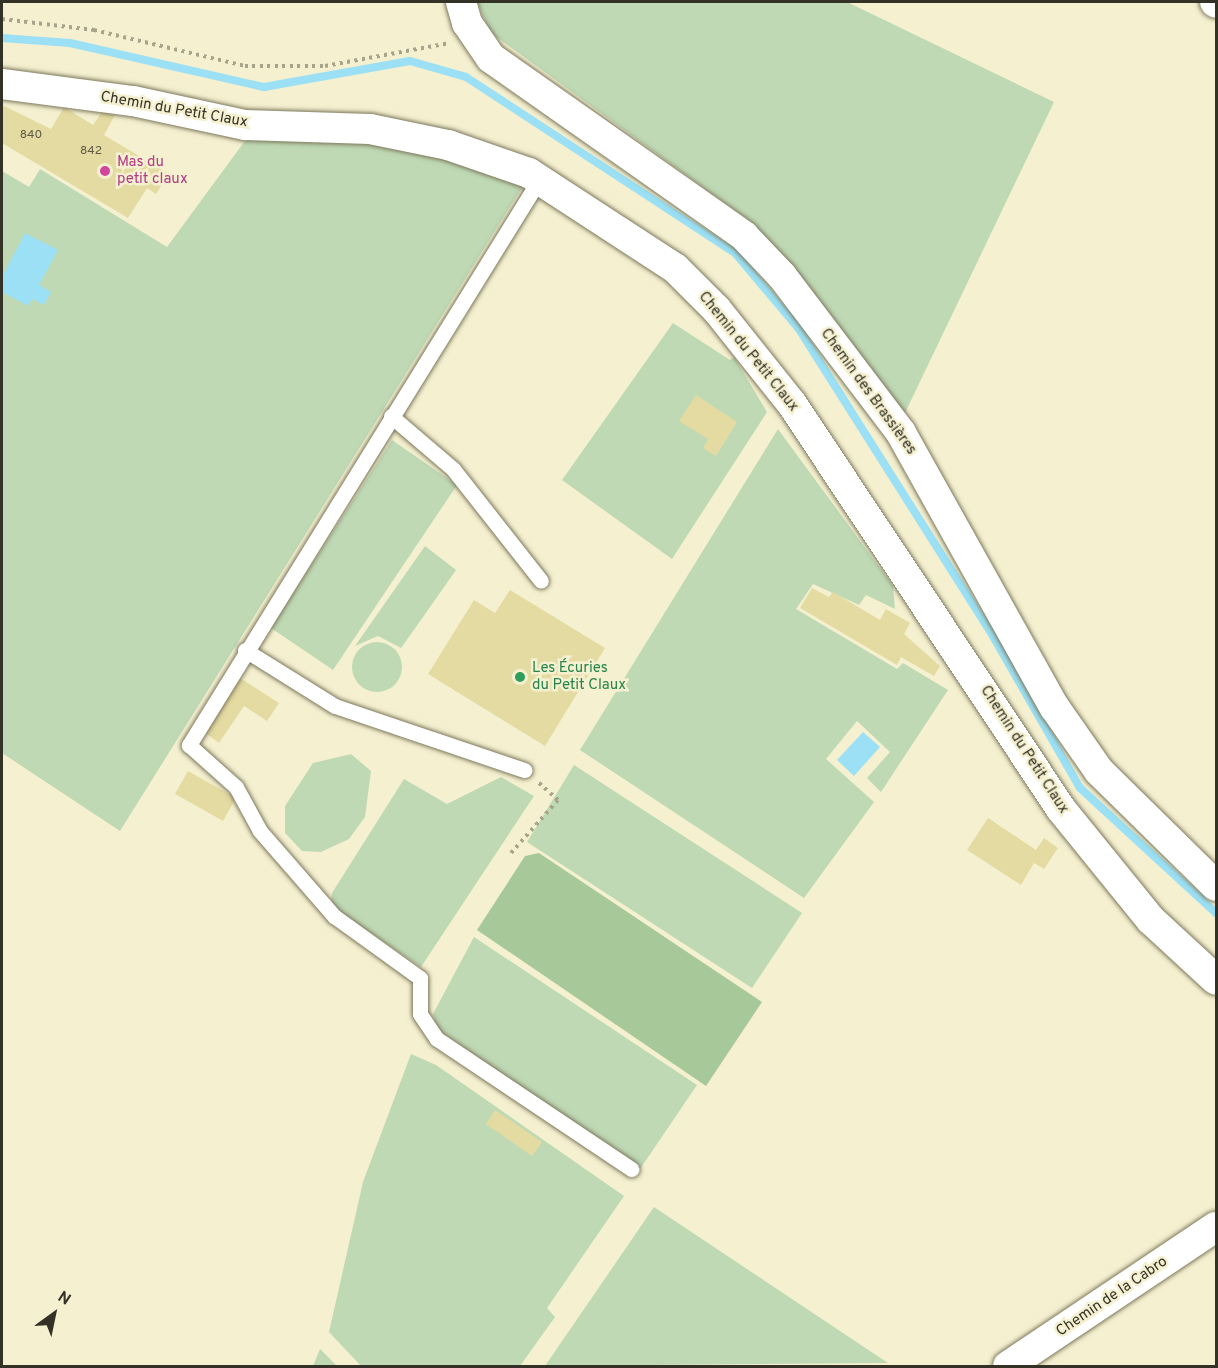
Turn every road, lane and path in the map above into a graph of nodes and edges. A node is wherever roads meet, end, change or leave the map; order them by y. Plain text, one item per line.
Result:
1 (461, 2) edge
2 (2, 19) edge
3 (480, 45) junction
4 (2, 84) edge
5 (539, 180) junction
6 (391, 416) junction
7 (541, 581) dead end
8 (245, 650) junction
9 (524, 770) joint
10 (511, 853) dead end
11 (1216, 886) edge
12 (1216, 980) edge
13 (631, 1169) dead end
14 (1216, 1227) edge
15 (1008, 1366) edge

1 - 3 street
2 - 3 path
3 - 11 street, Chemin des Brassières
4 - 5 street, Chemin du Petit Claux
5 - 6 lane
5 - 12 street, Chemin du Petit Claux
6 - 7 lane
6 - 8 lane
8 - 9 lane
8 - 13 lane
9 - 10 path
14 - 15 street, Chemin de la Cabro

